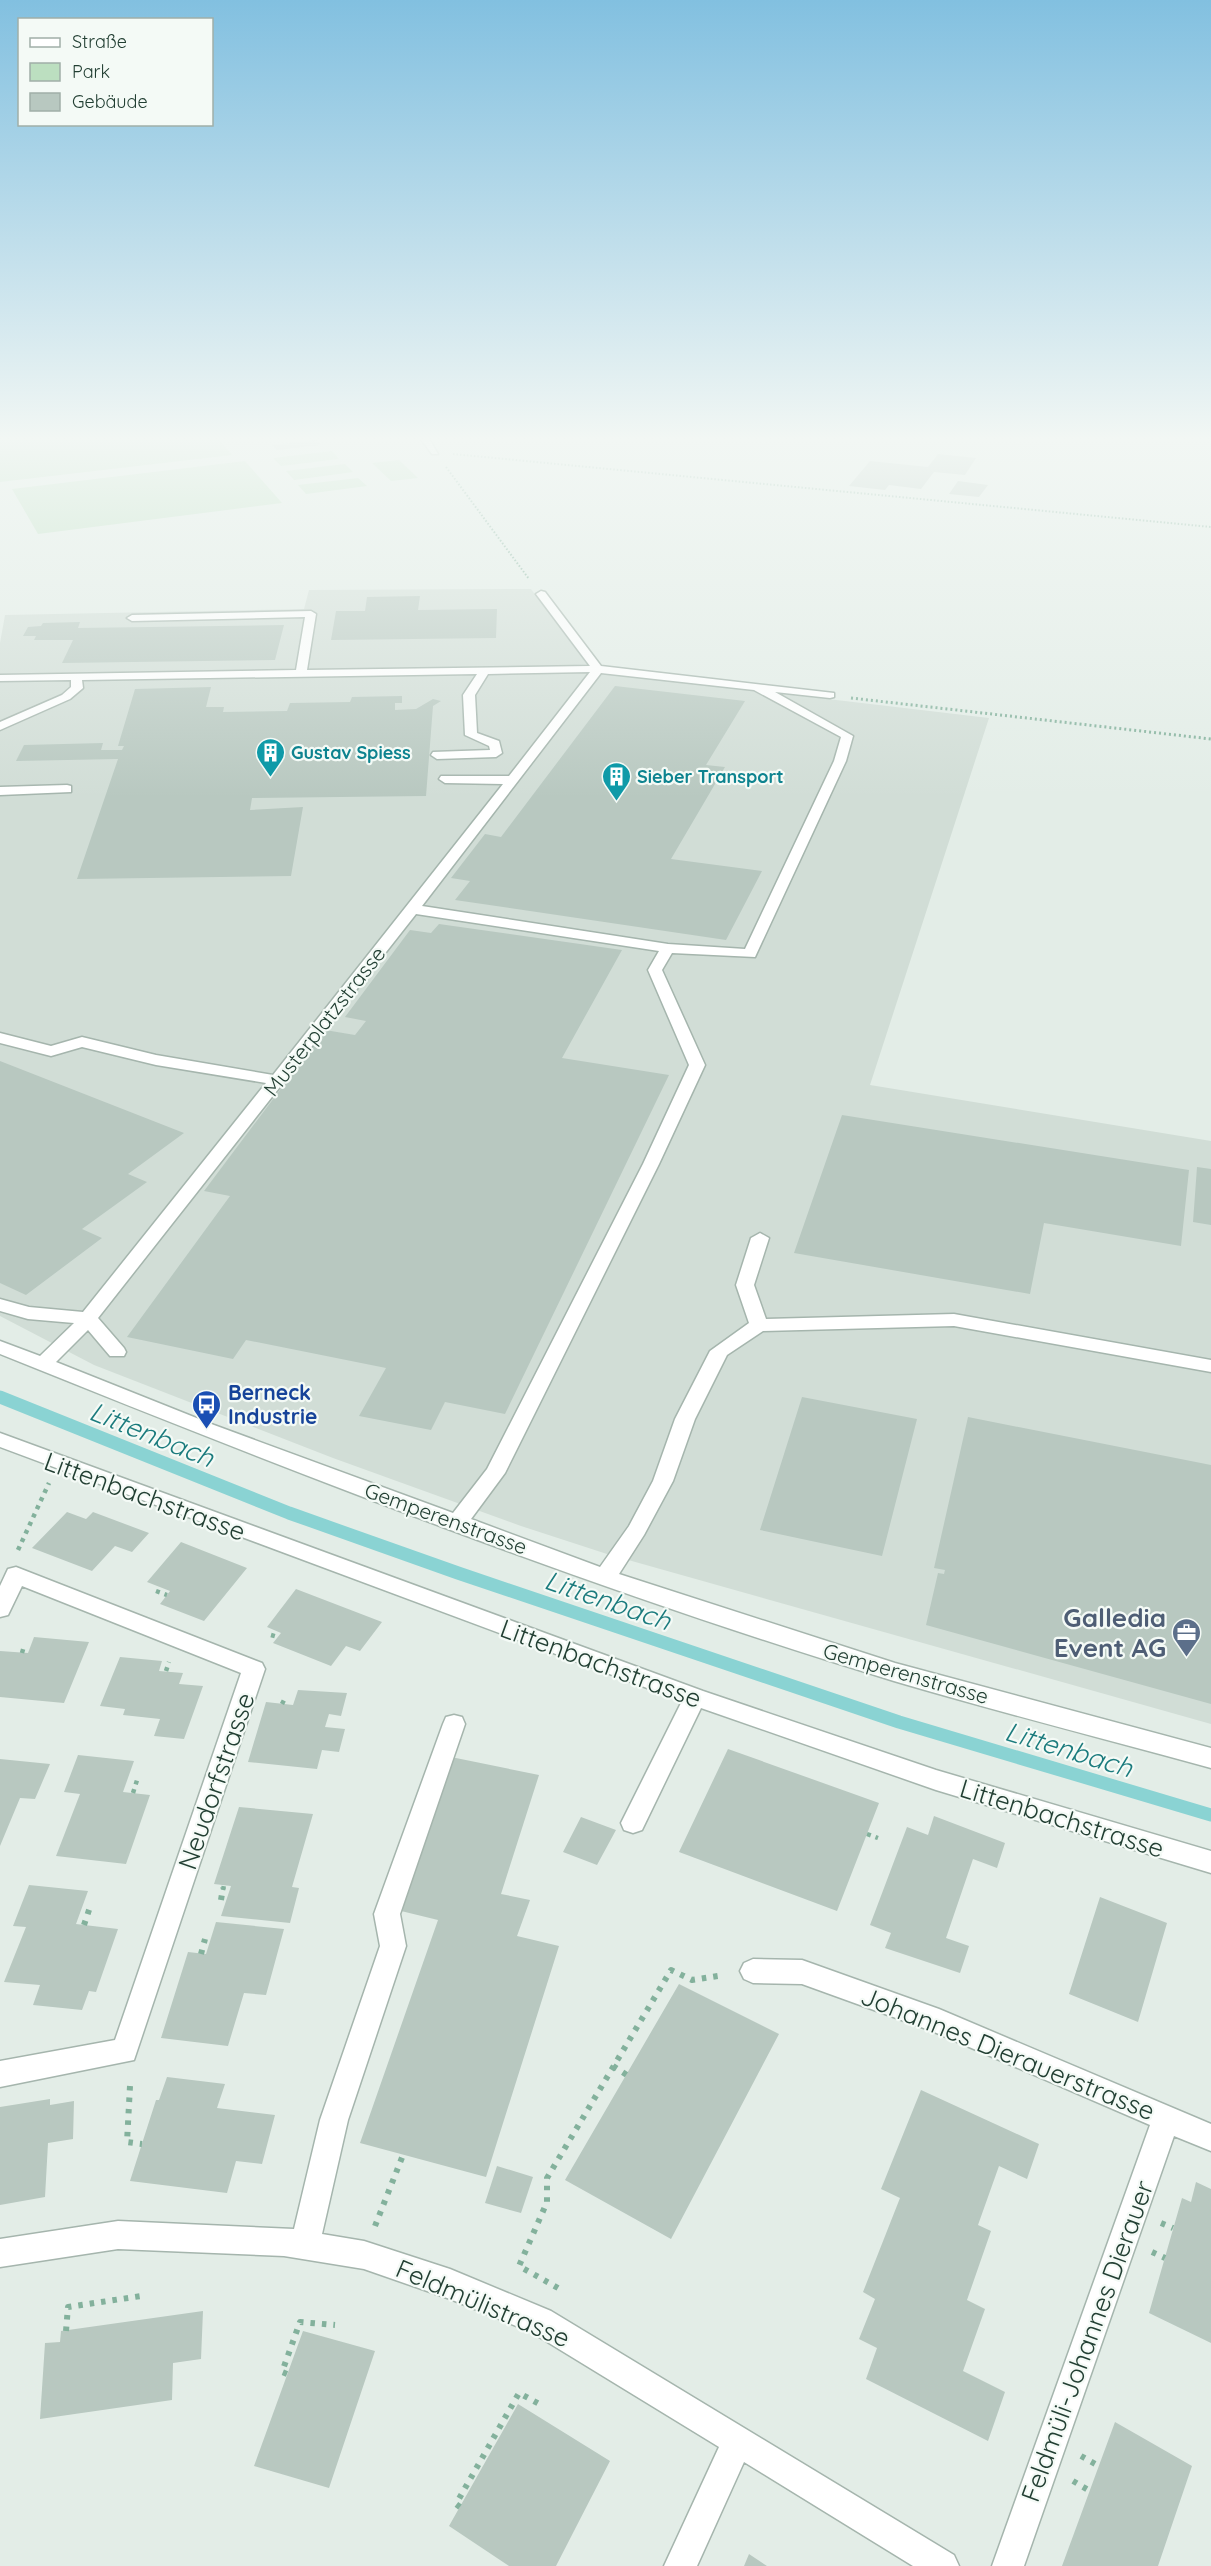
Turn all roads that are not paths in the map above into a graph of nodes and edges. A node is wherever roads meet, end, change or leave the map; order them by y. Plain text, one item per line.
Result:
1 (541, 594) road end
2 (132, 618) dead end
3 (598, 669) junction
4 (485, 670) junction
5 (300, 672) junction
6 (76, 676) junction
7 (0, 678) edge
8 (757, 687) junction
9 (830, 695) road end
10 (0, 726) edge
11 (437, 754) dead end
12 (445, 779) dead end
13 (512, 780) junction
14 (67, 789) dead end
15 (0, 791) edge
16 (412, 909) junction
17 (668, 948) junction
18 (0, 1038) edge
19 (276, 1080) junction
20 (760, 1238) dead end
21 (0, 1305) edge
22 (88, 1318) junction
23 (759, 1325) junction
24 (0, 1347) edge
25 (117, 1352) dead end
26 (41, 1365) junction
27 (1211, 1366) edge
28 (0, 1440) edge
29 (458, 1521) junction
30 (605, 1577) junction
31 (0, 1609) edge
32 (695, 1698) junction
33 (454, 1724) dead end
34 (1211, 1758) edge
35 (633, 1823) dead end
36 (1211, 1862) edge
37 (753, 1971) dead end
38 (0, 2074) edge
39 (1167, 2117) junction
40 (1211, 2138) edge
41 (304, 2245) junction
42 (0, 2253) edge
43 (738, 2440) junction
44 (680, 2566) edge
45 (943, 2566) edge
46 (1008, 2566) edge

1 - 3 street
2 - 5 street
3 - 4 street
3 - 8 street
3 - 13 street, Musterplatzstrasse
4 - 5 street
4 - 11 street
5 - 6 street
6 - 7 street
6 - 10 street
8 - 9 street
8 - 17 street
12 - 13 street
13 - 16 street, Musterplatzstrasse
14 - 15 street
16 - 17 street
16 - 19 street, Musterplatzstrasse
17 - 29 street
18 - 19 street
19 - 22 street, Musterplatzstrasse
20 - 23 street
21 - 22 street
22 - 25 street
22 - 26 street, Musterplatzstrasse
23 - 27 street
23 - 30 street
24 - 26 street, Gemperenstrasse
26 - 29 street, Gemperenstrasse
28 - 32 street, Littenbachstrasse
29 - 30 street, Gemperenstrasse
30 - 34 street, Gemperenstrasse
31 - 38 street, Neudorfstrasse
32 - 35 street
32 - 36 street, Littenbachstrasse
33 - 41 street
37 - 39 street, Johannes Dierauerstrasse
39 - 40 street, Johannes Dierauerstrasse
39 - 46 street, Feldmüli-Johannes Dierauer
41 - 42 street, Feldmülistrasse
41 - 43 street, Feldmülistrasse
43 - 44 street
43 - 45 street, Feldmülistrasse

